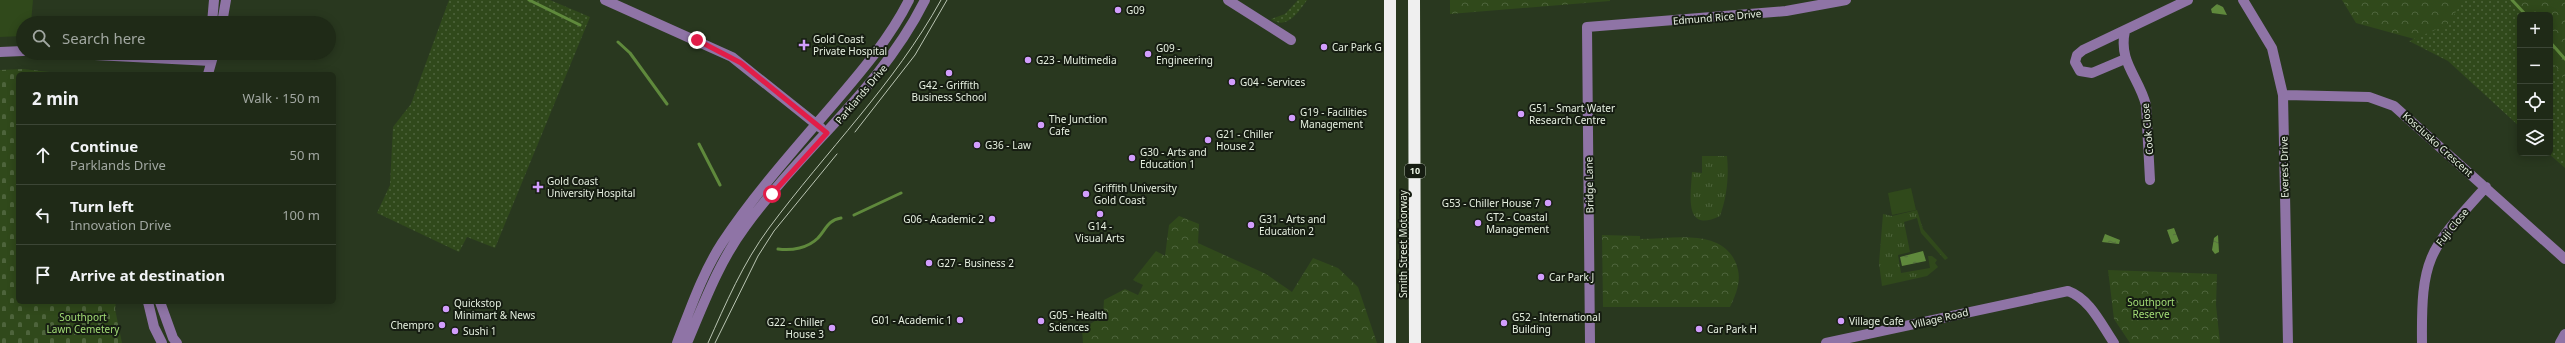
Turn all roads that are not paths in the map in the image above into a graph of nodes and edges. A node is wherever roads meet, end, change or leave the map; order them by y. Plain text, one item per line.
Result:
1 (214, 0) edge
2 (226, 0) edge
3 (606, 0) edge
4 (908, 0) edge
5 (925, 0) edge
6 (1228, 0) edge
7 (1390, 0) edge
8 (1414, 0) edge
9 (1846, 0) edge
10 (2188, 0) edge
11 (2243, 0) edge
12 (213, 16) edge
13 (223, 16) edge
14 (1587, 27) joint
15 (2124, 31) junction
16 (1291, 40) dead end
17 (16, 51) edge
18 (0, 52) edge
19 (2125, 59) junction
20 (211, 60) edge
21 (208, 72) edge
22 (2283, 95) junction
23 (817, 124) junction
24 (827, 133) junction
25 (2150, 180) dead end
26 (2486, 187) junction
27 (2565, 259) edge
28 (148, 304) edge
29 (161, 304) edge
30 (2565, 334) edge
31 (162, 343) edge
32 (177, 343) edge
33 (677, 343) edge
34 (687, 343) edge
35 (1390, 343) edge
36 (1415, 343) edge
37 (1590, 343) edge
38 (1826, 343) edge
39 (2114, 343) edge
40 (2288, 343) edge
41 (2422, 343) edge
42 (2560, 343) edge

1 - 12 street
2 - 13 street
3 - 23 street
4 - 23 street, Parklands Drive
5 - 24 street, Parklands Drive
6 - 16 street
7 - 35 highway, Smith Street Motorway / 10
8 - 36 highway, Smith Street Motorway / 10
9 - 14 street, Edmund Rice Drive
10 - 15 street
11 - 22 street, Everest Drive
14 - 37 street, Bridge Lane
15 - 19 street, Cook Close
15 - 19 street
17 - 18 street
19 - 25 street, Cook Close
20 - 21 street
22 - 26 street, Kosciusko Crescent
22 - 40 street, Everest Drive
23 - 24 street
23 - 33 street, Parklands Drive
24 - 34 street, Parklands Drive
26 - 27 street, Kosciusko Crescent
26 - 41 street, Fuji Close
28 - 31 street
29 - 32 street
30 - 42 street
38 - 39 street, Village Road

